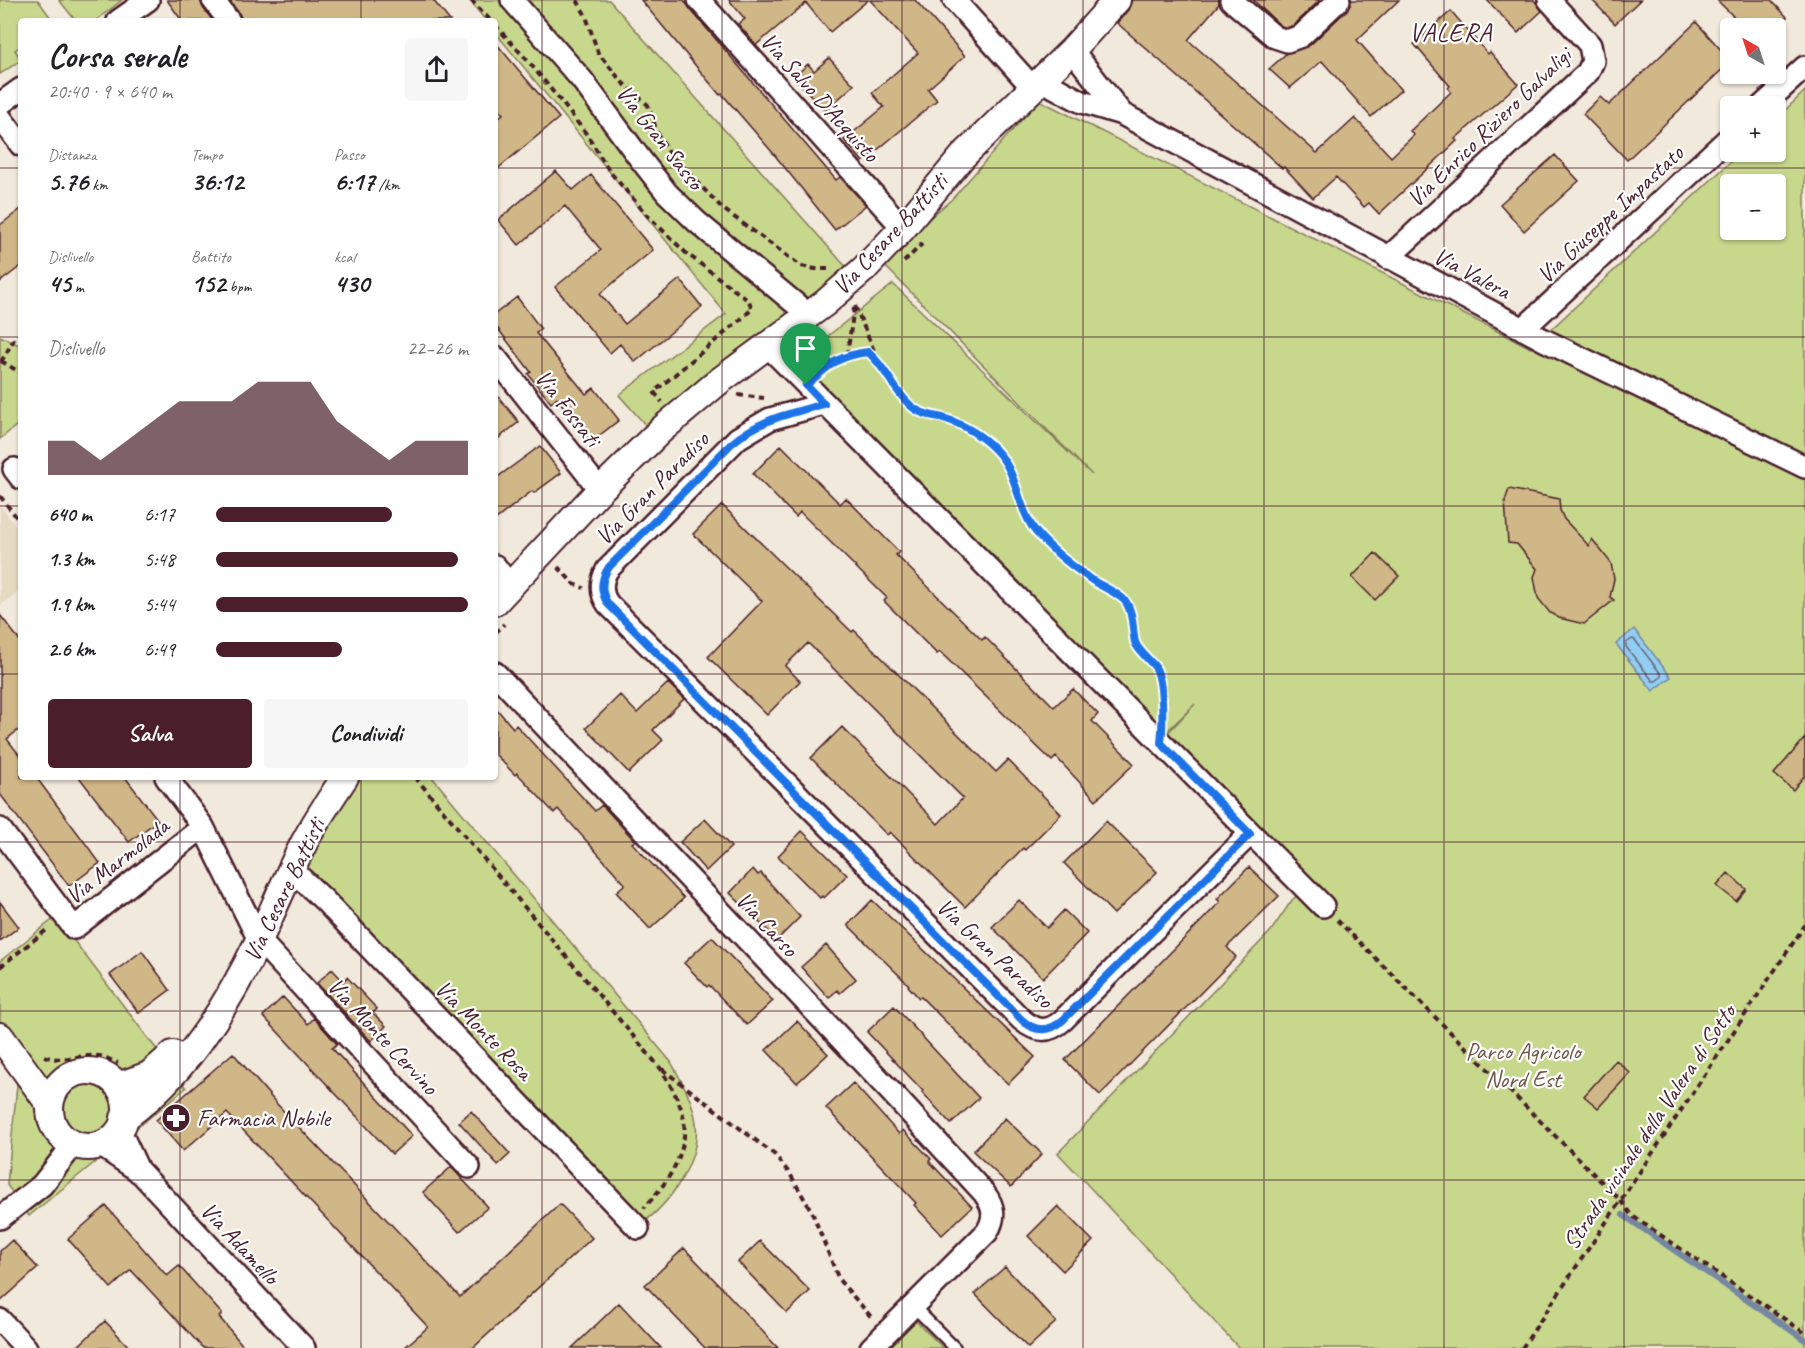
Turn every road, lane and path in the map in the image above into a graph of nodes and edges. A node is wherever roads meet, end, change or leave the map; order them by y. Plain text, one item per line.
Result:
1 (148, 0) edge
2 (213, 0) edge
3 (471, 0) edge
4 (512, 0) edge
5 (577, 0) edge
6 (699, 0) edge
7 (954, 0) edge
8 (1116, 0) edge
9 (1231, 0) edge
10 (1339, 0) edge
11 (1549, 0) edge
12 (122, 18) edge
13 (227, 18) edge
14 (488, 18) edge
15 (498, 29) edge
16 (1072, 50) junction
17 (1805, 67) edge
18 (1037, 84) junction
19 (18, 91) edge
20 (1773, 96) edge
21 (0, 104) edge
22 (1122, 114) junction
23 (0, 117) edge
24 (18, 141) edge
25 (1720, 146) edge
26 (903, 228) junction
27 (1388, 258) junction
28 (853, 279) junction
29 (809, 315) junction
30 (1523, 329) junction
31 (16, 336) dead end
32 (767, 345) junction
33 (847, 355) junction
34 (878, 360) junction
35 (0, 361) edge
36 (498, 361) edge
37 (18, 371) edge
38 (806, 385) junction
39 (731, 393) dead end
40 (768, 398) dead end
41 (824, 404) junction
42 (676, 417) junction
43 (1805, 467) edge
44 (600, 490) junction
45 (0, 496) edge
46 (18, 519) edge
47 (557, 566) dead end
48 (499, 589) edge
49 (602, 592) junction
50 (498, 676) edge
51 (1161, 743) junction
52 (168, 780) edge
53 (343, 780) edge
54 (418, 780) edge
55 (203, 827) junction
56 (0, 829) edge
57 (1250, 834) junction
58 (291, 869) junction
59 (1323, 906) joint
60 (65, 916) junction
61 (1805, 925) edge
62 (259, 940) junction
63 (0, 967) edge
64 (224, 1004) junction
65 (0, 1036) edge
66 (32, 1060) junction
67 (661, 1069) junction
68 (120, 1076) junction
69 (68, 1077) junction
70 (50, 1105) junction
71 (114, 1131) junction
72 (74, 1144) junction
73 (469, 1167) dead end
74 (1621, 1201) junction
75 (0, 1218) edge
76 (633, 1223) joint
77 (914, 1306) junction
78 (0, 1320) edge
79 (1805, 1332) edge
80 (879, 1341) edge
81 (26, 1348) edge
82 (304, 1348) edge
83 (955, 1348) edge
84 (1522, 1348) edge

1 - 12 street
2 - 13 street
3 - 14 path
4 - 29 street, Via Gran Sasso
5 - 28 path
6 - 26 street, Via Salvo D'Acquisto
7 - 18 street, Via Valera
8 - 16 street, Via Cesare Battisti
9 - 10 street
11 - 27 street, Via Enrico Riziero Galvaligi
15 - 42 path
16 - 18 street, Via Cesare Battisti
16 - 22 street, Via Valera
17 - 20 street
18 - 22 street, Via Valera
18 - 26 street, Via Cesare Battisti
19 - 21 street
22 - 27 street, Via Valera
23 - 24 street
25 - 30 street, Via Giuseppe Impastato
26 - 28 street, Via Cesare Battisti
27 - 30 street, Via Valera
28 - 29 street, Via Cesare Battisti
29 - 32 street, Via Cesare Battisti
30 - 43 street, Via Valera
31 - 35 path
32 - 38 street
32 - 42 street, Via Cesare Battisti
33 - 34 path
33 - 34 path
33 - 38 path
34 - 51 path
35 - 37 path
36 - 44 street, Via Fossati
38 - 41 street
39 - 40 path
41 - 49 street, Via Gran Paradiso
41 - 51 street
42 - 44 street, Via Cesare Battisti
44 - 48 street, Via Cesare Battisti
45 - 46 path
47 - 49 path
49 - 57 street, Via Gran Paradiso
50 - 77 street, Via Carso
51 - 57 street
52 - 55 street, Via Marmolada
53 - 58 street, Via Cesare Battisti
54 - 67 path
55 - 60 street, Via Marmolada
55 - 62 street, Via Marmolada
56 - 60 street, Via Marmolada
57 - 59 street
58 - 62 street, Via Cesare Battisti
58 - 76 street, Via Monte Rosa
59 - 74 path
60 - 63 path
61 - 74 path, Strada vicinale della Valera di Sotto
62 - 64 street, Via Cesare Battisti
62 - 73 street, Via Monte Cervino
64 - 68 street, Via Cesare Battisti
64 - 71 street, Via Cesare Battisti
65 - 66 street
66 - 68 path
66 - 69 street
66 - 70 street
67 - 76 path
67 - 80 path
68 - 69 street
68 - 71 street
69 - 70 street
70 - 72 street
71 - 72 street
71 - 82 street, Via Adamello
72 - 75 street
74 - 79 path
74 - 84 path, Strada vicinale della Valera di Sotto
77 - 80 street
77 - 83 lane
78 - 81 street

